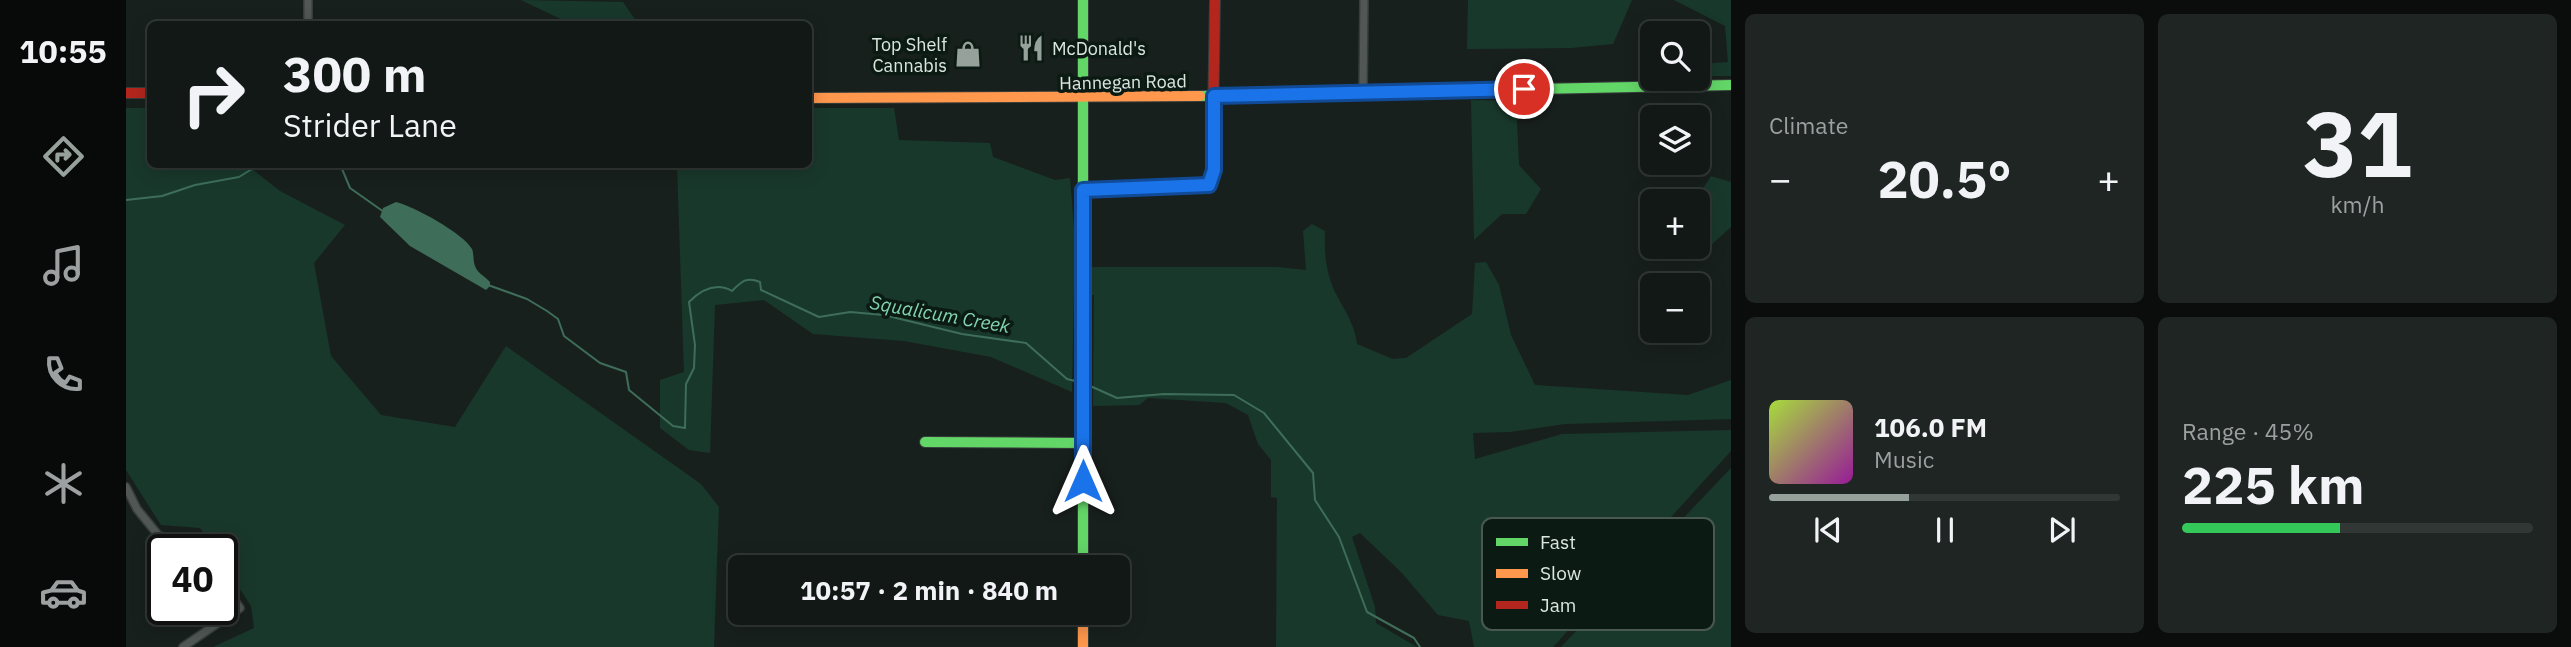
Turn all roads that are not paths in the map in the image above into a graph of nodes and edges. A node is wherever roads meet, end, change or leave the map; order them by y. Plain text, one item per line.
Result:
1 (308, 0) edge
2 (1083, 0) edge
3 (1214, 0) edge
4 (1364, 0) edge
5 (308, 21) edge
6 (1731, 85) edge
7 (126, 93) edge
8 (147, 93) edge
9 (1363, 93) junction
10 (1214, 96) junction
11 (812, 99) edge
12 (1082, 99) junction
13 (1083, 190) junction
14 (925, 442) dead end
15 (1083, 443) junction
16 (126, 487) edge
17 (157, 534) edge
18 (1083, 555) edge
19 (215, 625) edge
20 (1083, 625) edge
21 (183, 647) edge
22 (1083, 647) edge

1 - 5 street
2 - 12 main road
3 - 10 main road
4 - 9 street
6 - 9 main road, Hannegan Road
7 - 8 main road
9 - 10 main road, Hannegan Road
10 - 12 main road, Hannegan Road
10 - 13 main road
11 - 12 main road, Hannegan Road
12 - 13 main road
13 - 15 main road
14 - 15 main road
15 - 18 main road
16 - 17 street
19 - 21 street
20 - 22 main road

